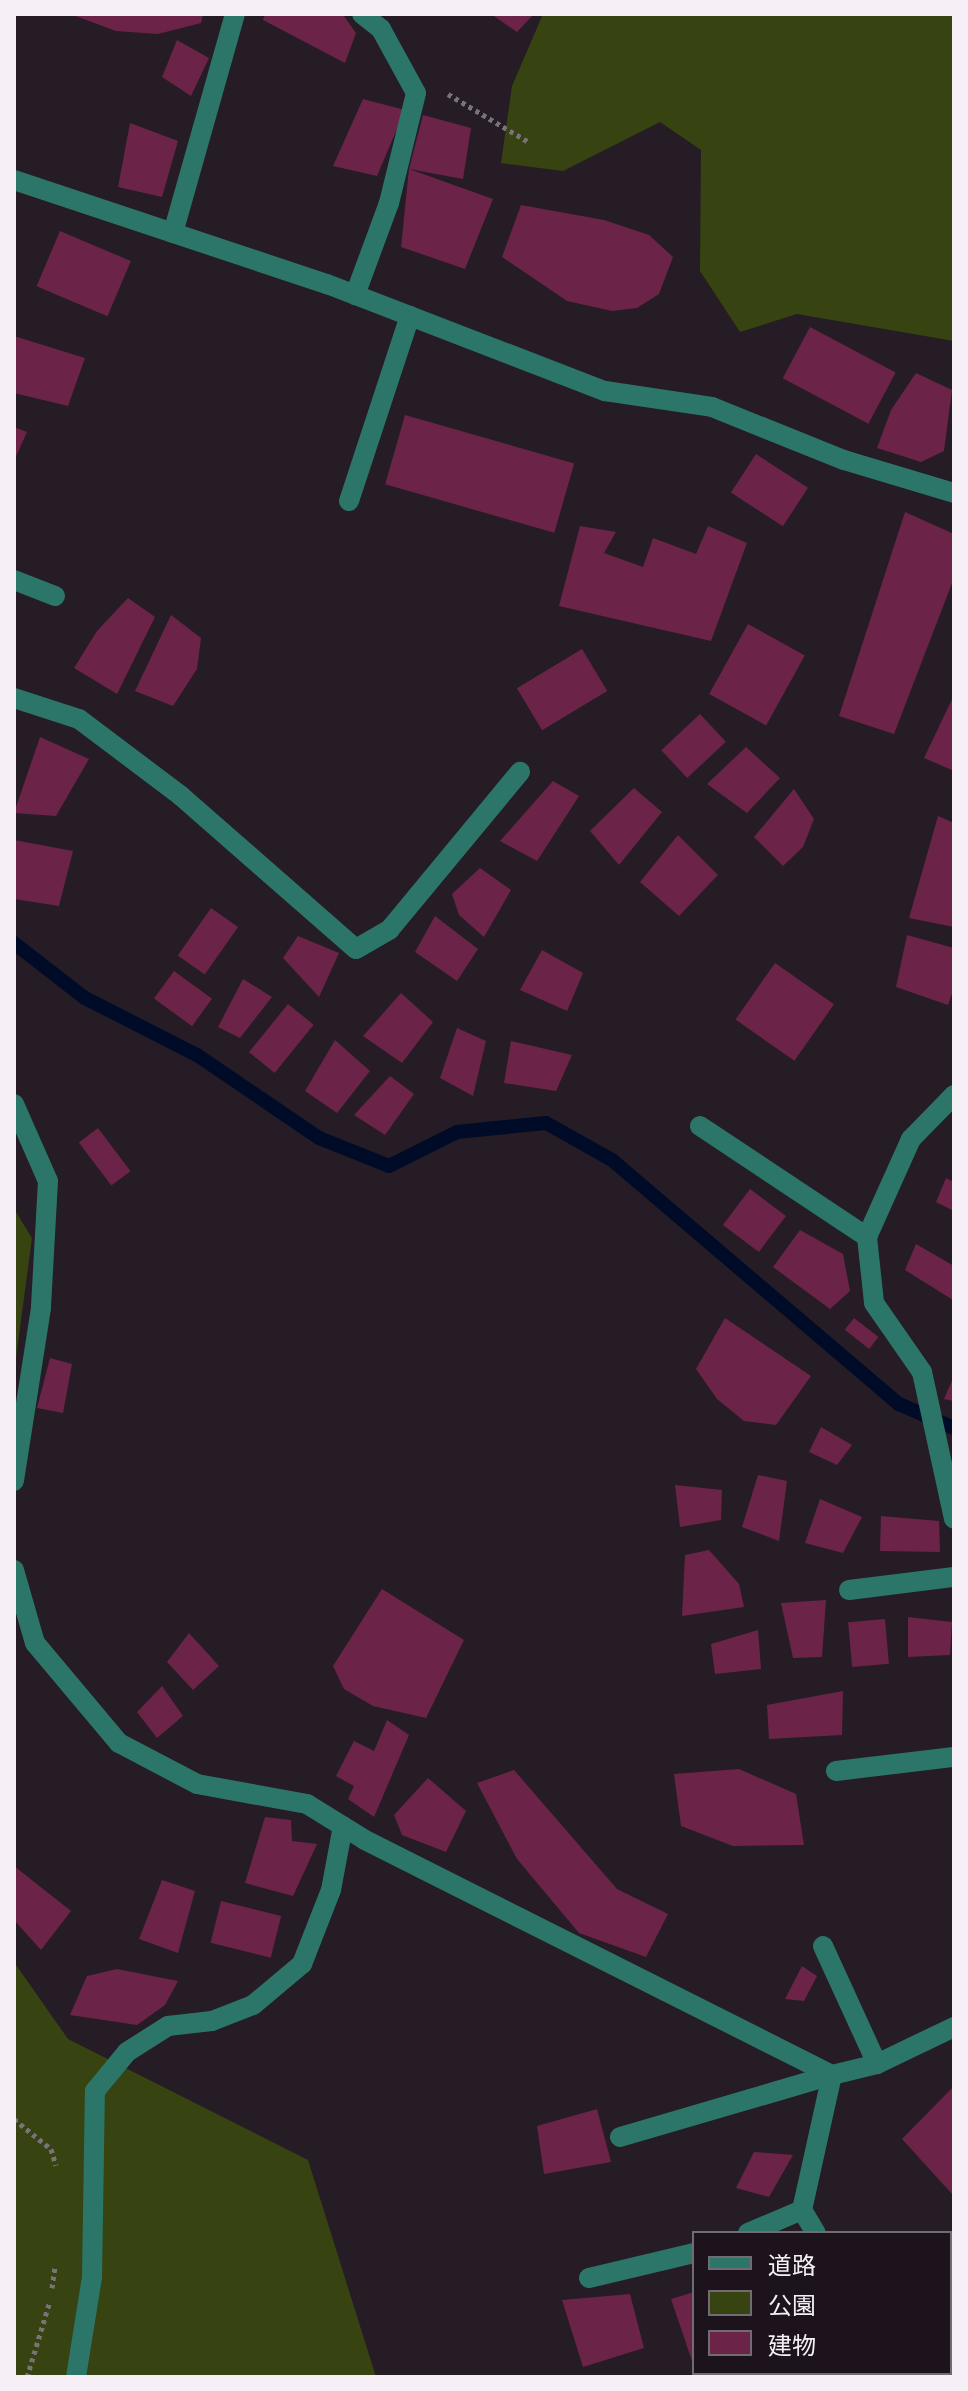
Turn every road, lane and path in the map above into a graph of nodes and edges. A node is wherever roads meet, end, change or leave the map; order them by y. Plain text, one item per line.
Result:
1 (235, 14) edge
2 (362, 14) edge
3 (416, 93) junction
4 (529, 142) dead end
5 (14, 180) edge
6 (173, 233) junction
7 (355, 295) junction
8 (410, 316) junction
9 (954, 493) edge
10 (349, 501) dead end
11 (14, 580) edge
12 (55, 596) dead end
13 (14, 698) edge
14 (520, 772) dead end
15 (954, 1095) edge
16 (14, 1104) edge
17 (700, 1126) dead end
18 (867, 1237) junction
19 (14, 1481) edge
20 (954, 1519) edge
21 (14, 1570) edge
22 (954, 1577) edge
23 (849, 1590) dead end
24 (954, 1757) edge
25 (836, 1771) dead end
26 (343, 1826) junction
27 (823, 1946) dead end
28 (954, 2027) edge
29 (877, 2064) junction
30 (832, 2075) junction
31 (14, 2119) edge
32 (620, 2137) dead end
33 (58, 2172) dead end
34 (802, 2210) junction
35 (753, 2231) edge
36 (815, 2231) edge
37 (692, 2253) edge
38 (56, 2256) dead end
39 (589, 2278) dead end
40 (27, 2377) edge
41 (76, 2377) edge

1 - 6 street
2 - 3 street
3 - 4 path
3 - 7 street
5 - 6 street
6 - 7 street
7 - 8 street
8 - 9 street
8 - 10 street
11 - 12 street
13 - 14 street
15 - 18 street
16 - 19 street
17 - 18 street
18 - 20 street
21 - 26 street
22 - 23 street
24 - 25 street
26 - 30 street
26 - 41 street
27 - 29 street
28 - 29 street
29 - 30 street
30 - 32 street
30 - 34 street
31 - 33 path
34 - 35 street
34 - 36 street
37 - 39 street
38 - 40 path

